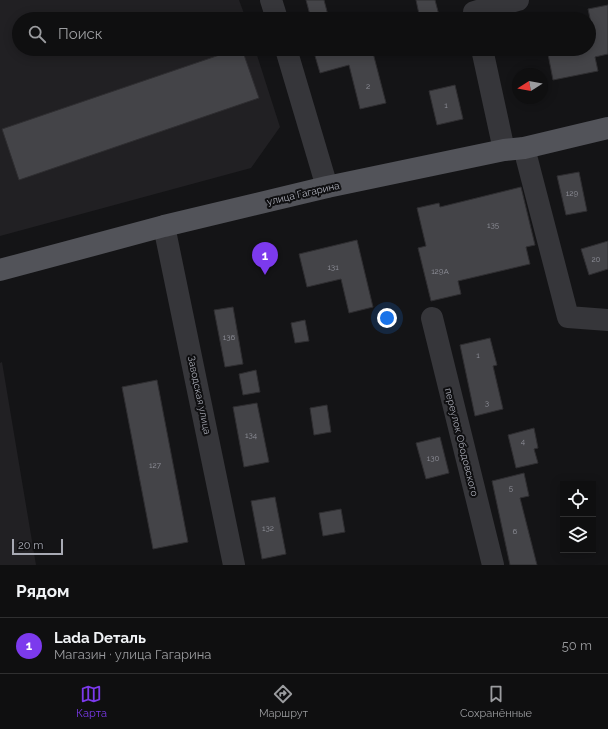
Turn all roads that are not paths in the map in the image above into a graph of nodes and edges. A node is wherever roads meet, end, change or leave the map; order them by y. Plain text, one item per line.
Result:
1 (271, 0) edge
2 (518, 0) edge
3 (474, 10) edge
4 (275, 12) edge
5 (288, 56) edge
6 (484, 56) edge
7 (608, 128) edge
8 (514, 149) junction
9 (328, 187) junction
10 (164, 226) junction
11 (0, 270) edge
12 (432, 318) dead end
13 (608, 320) edge
14 (234, 565) edge
15 (493, 565) edge

1 - 4 street
2 - 3 street
5 - 9 street
6 - 8 street
7 - 8 main road, улица Гагарина
8 - 9 main road, улица Гагарина
8 - 13 street
9 - 10 main road, улица Гагарина
10 - 11 main road, улица Гагарина
10 - 14 street, Заводская улица
12 - 15 street, переулок Ободовского

